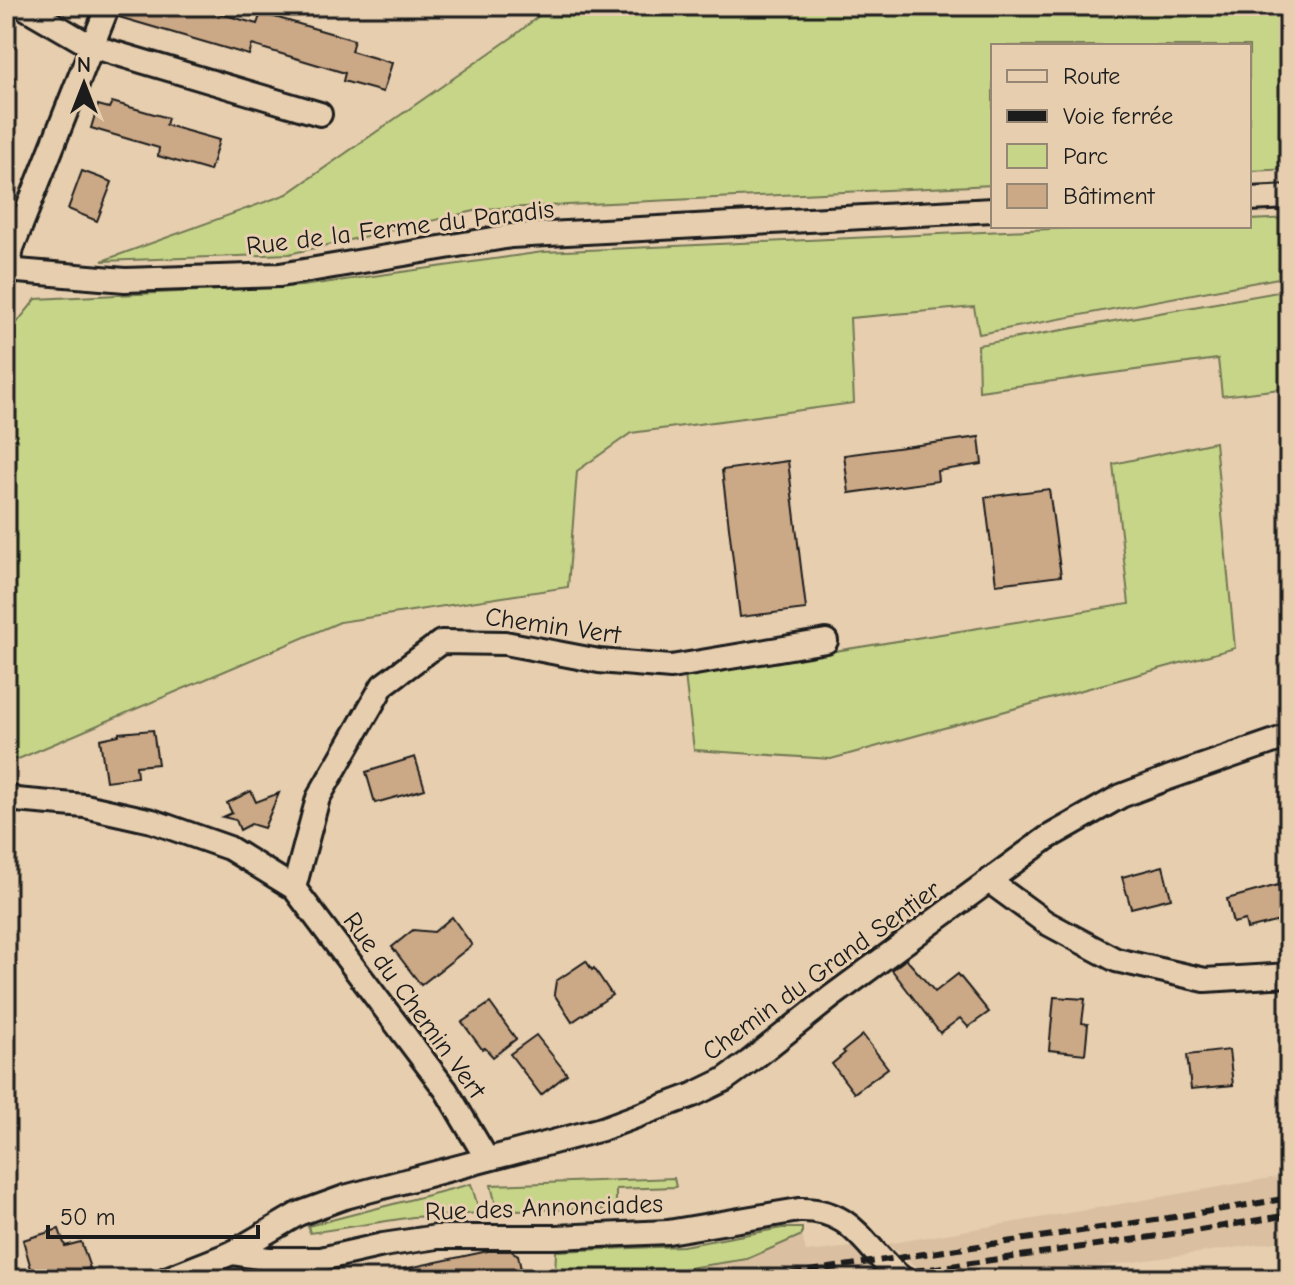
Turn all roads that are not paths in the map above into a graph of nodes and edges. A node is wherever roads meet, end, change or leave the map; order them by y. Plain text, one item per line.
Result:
1 (22, 6) edge
2 (108, 6) edge
3 (91, 46) junction
4 (320, 114) dead end
5 (1289, 197) edge
6 (1251, 199) edge
7 (991, 210) edge
8 (7, 270) edge
9 (826, 641) dead end
10 (1289, 736) edge
11 (6, 795) edge
12 (989, 881) junction
13 (294, 888) junction
14 (1289, 975) edge
15 (487, 1159) junction
16 (232, 1253) junction
17 (166, 1279) edge
18 (903, 1279) edge

1 - 3 street
2 - 3 street
3 - 4 street
3 - 8 street
5 - 6 street
7 - 8 street, Rue de la Ferme du Paradis
9 - 13 street, Chemin Vert
10 - 12 street, Chemin du Grand Sentier
11 - 13 street
12 - 14 street
12 - 15 street, Chemin du Grand Sentier
13 - 15 street, Rue du Chemin Vert
15 - 16 street, Chemin du Grand Sentier
16 - 17 street
16 - 18 street, Rue des Annonciades

